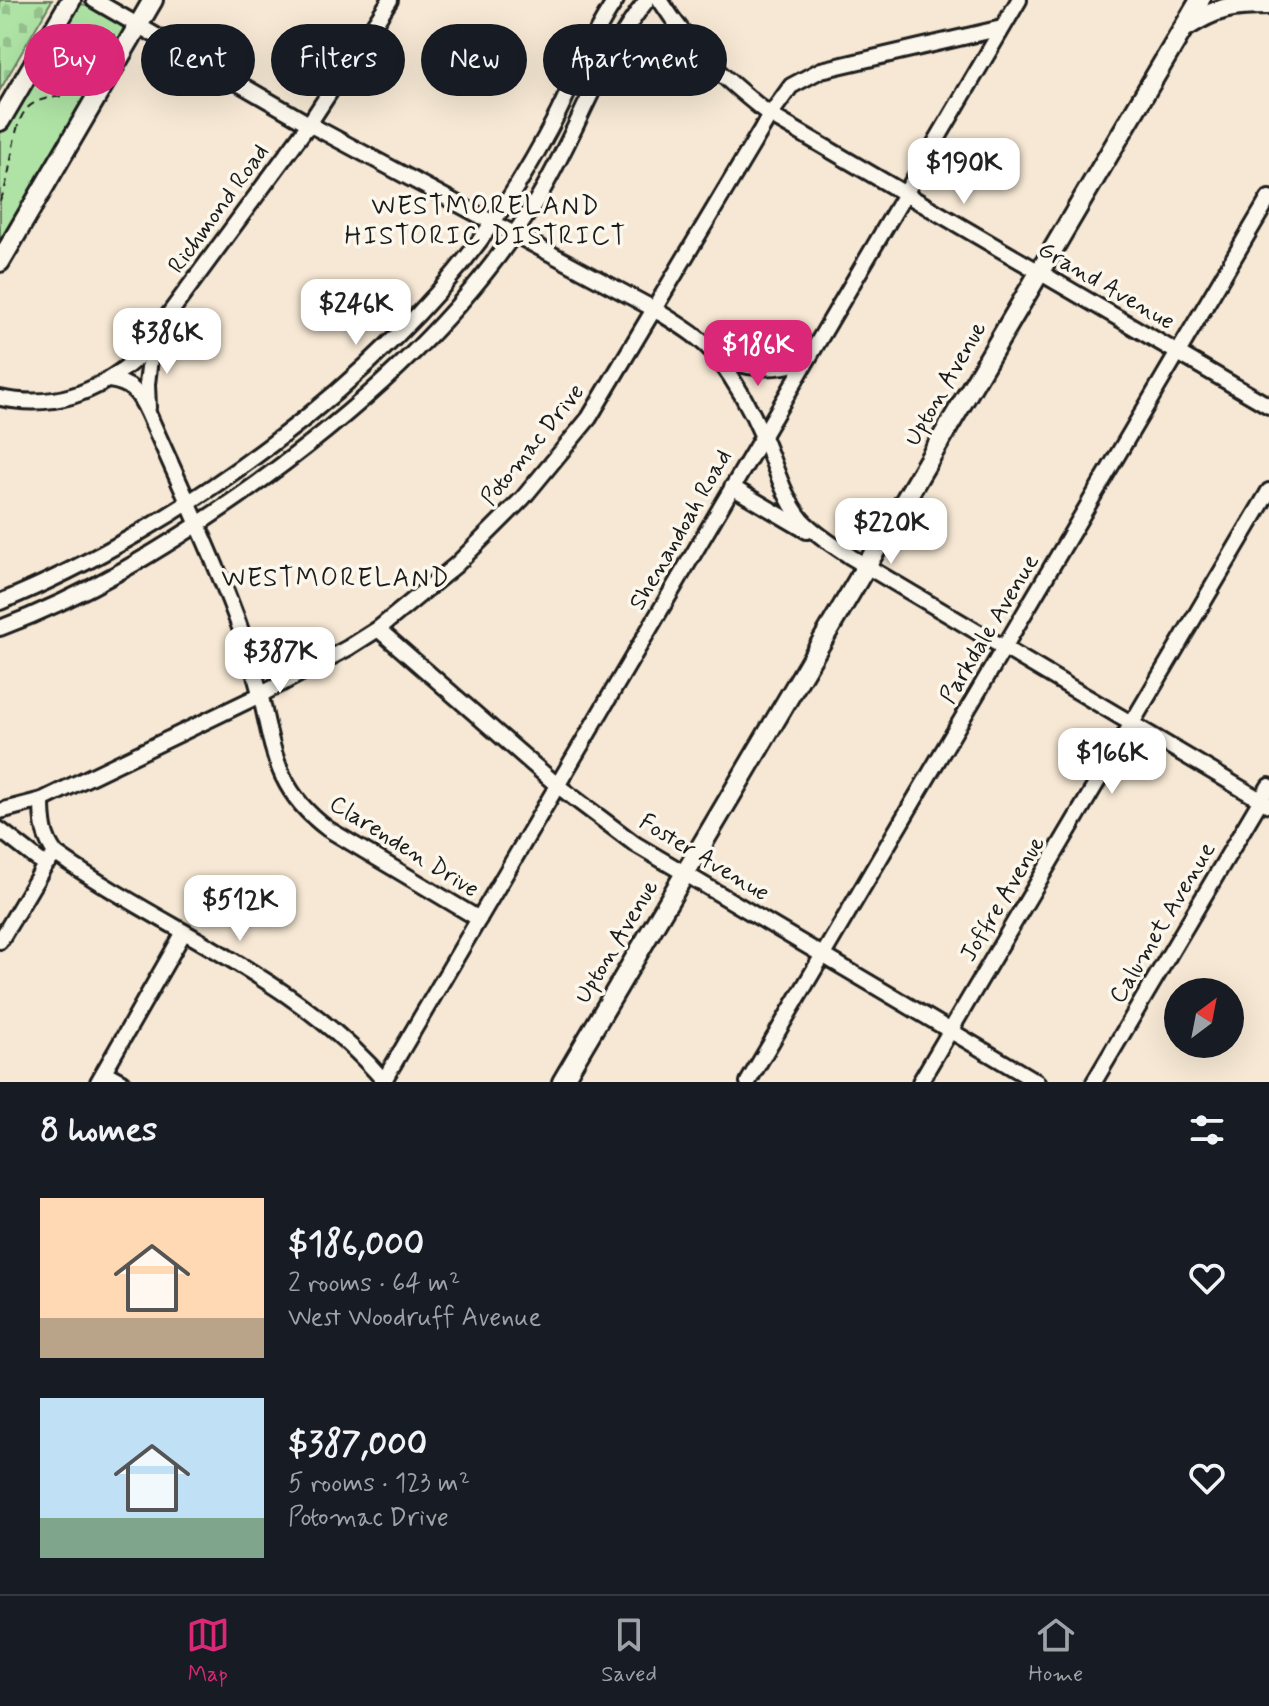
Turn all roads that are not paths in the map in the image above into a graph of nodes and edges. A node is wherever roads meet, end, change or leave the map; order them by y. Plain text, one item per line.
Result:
1 (71, 0) edge
2 (94, 0) edge
3 (153, 0) edge
4 (390, 0) edge
5 (616, 0) edge
6 (647, 0) edge
7 (660, 0) edge
8 (1019, 0) edge
9 (1186, 0) edge
10 (1200, 0) edge
11 (1269, 5) edge
12 (131, 21) junction
13 (1002, 28) junction
14 (1184, 28) junction
15 (770, 115) junction
16 (0, 121) edge
17 (309, 124) junction
18 (906, 194) junction
19 (1269, 198) edge
20 (493, 222) junction
21 (514, 233) junction
22 (0, 262) edge
23 (1040, 272) junction
24 (654, 309) junction
25 (152, 339) junction
26 (1178, 353) junction
27 (715, 355) junction
28 (805, 361) junction
29 (109, 380) junction
30 (0, 398) edge
31 (1269, 406) edge
32 (148, 413) junction
33 (762, 435) junction
34 (732, 487) junction
35 (1269, 491) edge
36 (187, 502) junction
37 (197, 526) junction
38 (859, 561) junction
39 (0, 602) edge
40 (0, 628) edge
41 (378, 629) junction
42 (1004, 647) junction
43 (260, 695) junction
44 (1133, 723) junction
45 (558, 786) junction
46 (1269, 786) edge
47 (42, 800) junction
48 (1265, 802) edge
49 (0, 811) edge
50 (0, 830) edge
51 (51, 859) junction
52 (686, 874) junction
53 (479, 919) junction
54 (184, 932) junction
55 (0, 941) edge
56 (823, 956) junction
57 (950, 1031) junction
58 (101, 1077) edge
59 (384, 1081) edge
60 (122, 1082) edge
61 (562, 1082) edge
62 (748, 1082) edge
63 (920, 1082) edge
64 (1037, 1082) edge
65 (1094, 1082) edge

1 - 16 street
2 - 12 street
3 - 12 street
4 - 17 street, Richmond Road
5 - 20 street
6 - 21 street
7 - 15 street, Grand Avenue
8 - 13 street, Shenandoah Road
9 - 14 street
10 - 14 street, Upton Avenue
11 - 14 street
12 - 17 street
12 - 22 street
13 - 15 street, Potomac Drive
13 - 18 street, Shenandoah Road
14 - 23 street, Upton Avenue
15 - 18 street, Grand Avenue
15 - 24 street, Potomac Drive
17 - 20 street
17 - 25 street, Richmond Road
18 - 23 street, Grand Avenue
18 - 28 street, Shenandoah Road
19 - 26 street, Parkdale Avenue
20 - 21 street
20 - 36 street
21 - 24 street
21 - 37 street
23 - 26 street, Grand Avenue
23 - 38 street, Upton Avenue
24 - 27 street
24 - 41 street, Potomac Drive
25 - 29 street, Richmond Road
25 - 32 street, Clarenden Drive
26 - 31 street, Grand Avenue
26 - 42 street, Parkdale Avenue
27 - 28 street
27 - 33 street
28 - 33 street, Shenandoah Road
29 - 30 street, Richmond Road
29 - 32 street, Clarenden Drive
32 - 36 street, Clarenden Drive
33 - 34 street, Shenandoah Road
33 - 38 street
34 - 38 street
34 - 45 street, Shenandoah Road
35 - 44 street, Joffre Avenue
36 - 37 street, Clarenden Drive
36 - 39 street
37 - 40 street
37 - 43 street, Clarenden Drive
38 - 42 street
38 - 52 street, Upton Avenue
41 - 43 street, Potomac Drive
41 - 45 street, Foster Avenue
42 - 44 street
42 - 56 street, Parkdale Avenue
43 - 47 street, Potomac Drive
43 - 53 street, Clarenden Drive
44 - 48 street
44 - 57 street, Joffre Avenue
45 - 52 street, Foster Avenue
45 - 53 street, Shenandoah Road
46 - 48 street, Calumet Avenue
47 - 49 street, Potomac Drive
47 - 51 street
48 - 65 street, Calumet Avenue
50 - 51 street
51 - 54 street
51 - 55 street
52 - 56 street, Foster Avenue
52 - 61 street, Upton Avenue
53 - 59 street, Shenandoah Road
54 - 58 street
54 - 59 street
56 - 57 street, Foster Avenue
56 - 62 street, Parkdale Avenue
57 - 63 street, Joffre Avenue
57 - 64 street, Foster Avenue
58 - 60 street

